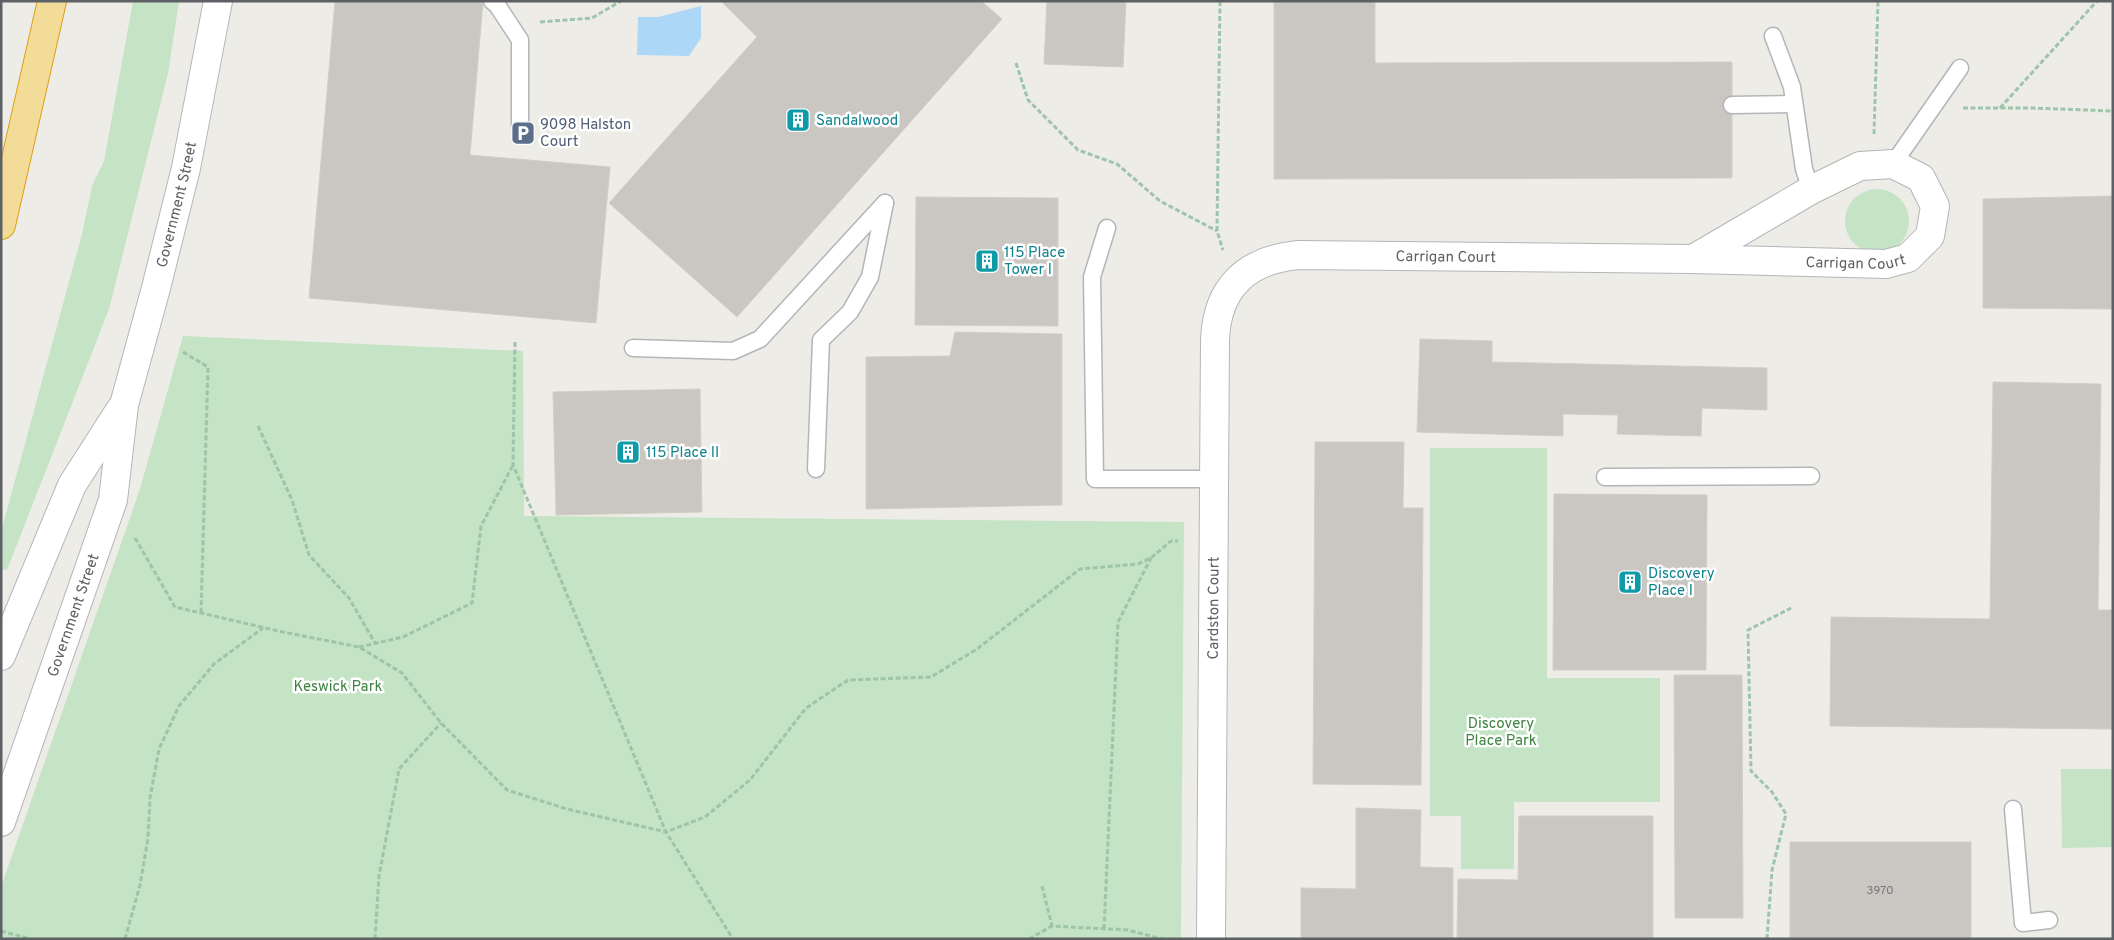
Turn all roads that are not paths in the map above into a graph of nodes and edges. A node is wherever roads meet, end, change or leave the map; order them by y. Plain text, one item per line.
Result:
1 (52, 1) edge
2 (218, 1) edge
3 (492, 1) edge
4 (1773, 36) dead end
5 (1960, 68) dead end
6 (1794, 104) junction
7 (1732, 105) dead end
8 (520, 125) dead end
9 (1893, 164) junction
10 (1810, 190) junction
11 (1, 225) edge
12 (1107, 228) dead end
13 (1693, 259) junction
14 (1234, 282) joint
15 (633, 348) dead end
16 (124, 405) junction
17 (816, 470) dead end
18 (1810, 476) dead end
19 (1605, 477) dead end
20 (1214, 479) junction
21 (1, 656) edge
22 (2013, 809) dead end
23 (1, 822) edge
24 (2049, 920) dead end
25 (1211, 939) edge

1 - 11 highway
2 - 16 street, Government Street
3 - 8 lane
4 - 6 lane
5 - 9 lane
6 - 7 lane
6 - 10 lane
9 - 10 street
9 - 13 street, Carrigan Court
10 - 13 street
12 - 20 lane
13 - 14 street, Carrigan Court
14 - 20 street, Cardston Court
15 - 17 lane
16 - 21 street, Government Street
16 - 23 street, Government Street
18 - 19 lane
20 - 25 street, Cardston Court
22 - 24 lane

